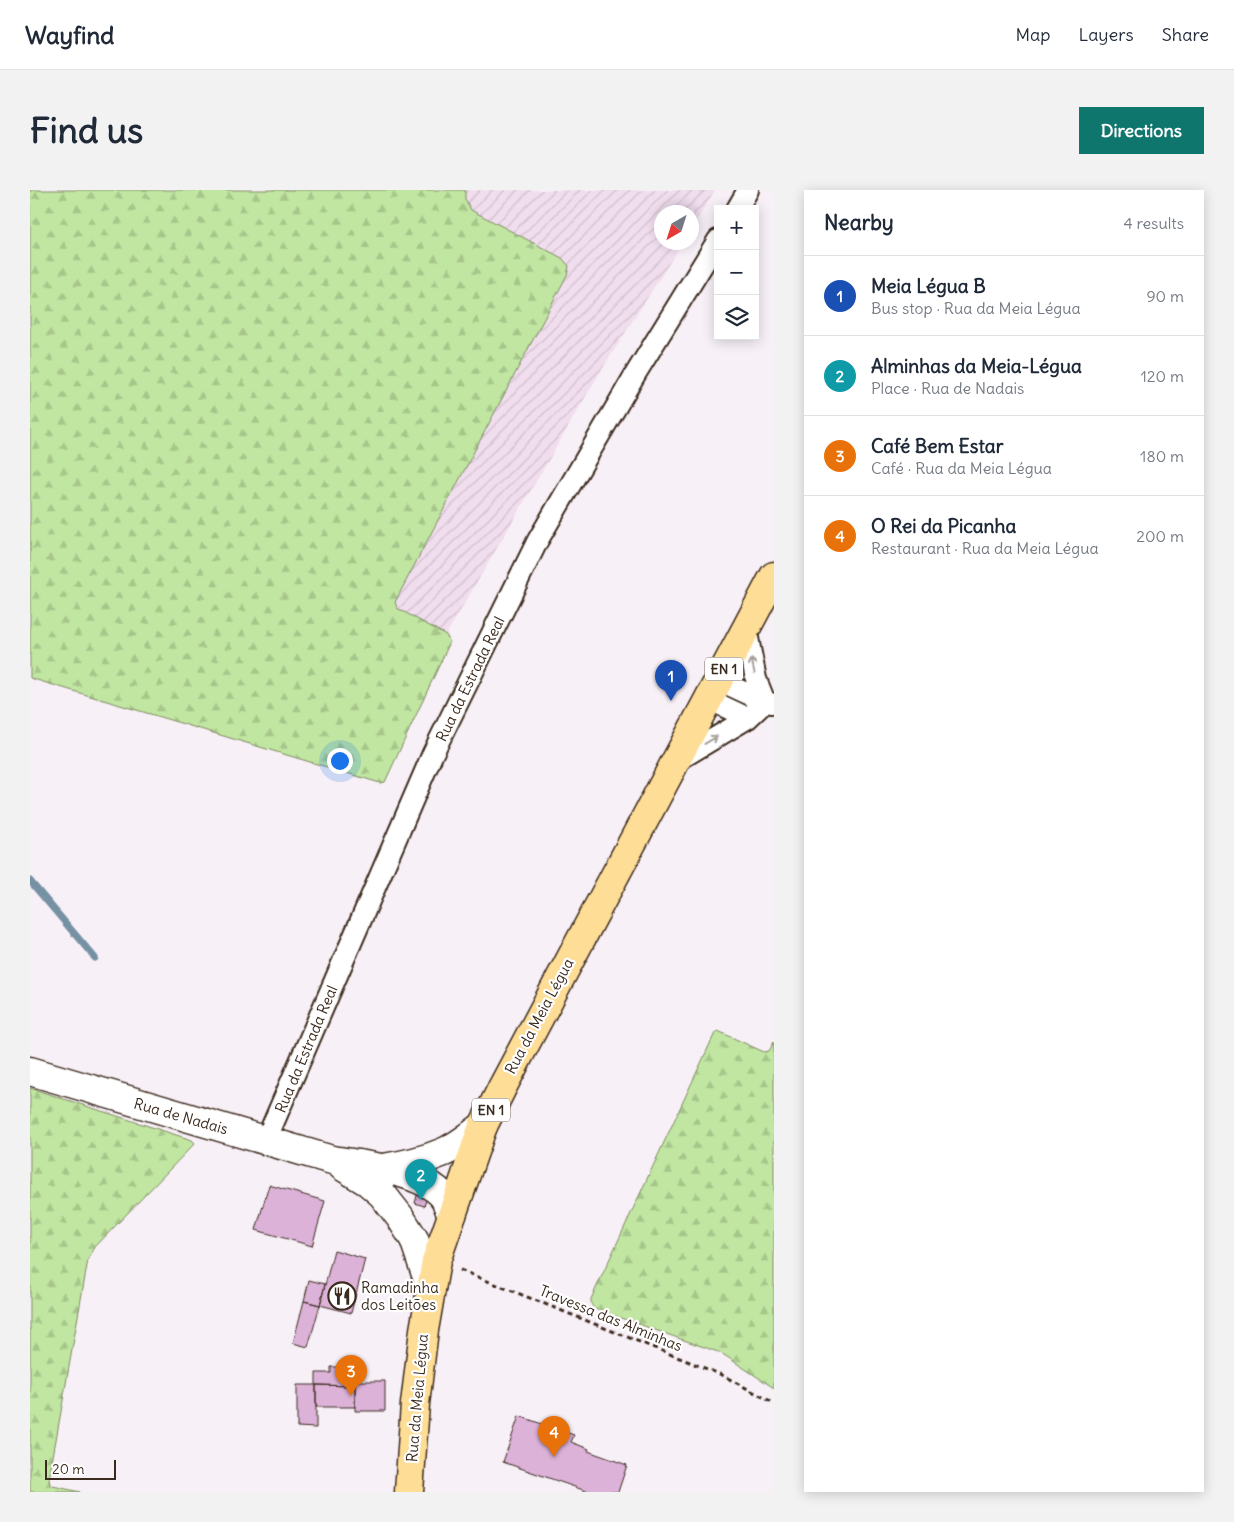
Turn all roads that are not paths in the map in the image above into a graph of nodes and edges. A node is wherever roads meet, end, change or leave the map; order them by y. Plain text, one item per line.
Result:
1 (748, 190) edge
2 (739, 205) edge
3 (714, 246) edge
4 (774, 576) edge
5 (746, 628) junction
6 (713, 690) junction
7 (769, 702) edge
8 (748, 718) junction
9 (675, 762) junction
10 (30, 1071) edge
11 (483, 1126) junction
12 (266, 1140) junction
13 (382, 1181) junction
14 (450, 1221) junction
15 (431, 1289) junction
16 (409, 1492) edge

1 - 2 street
3 - 12 street, Rua da Estrada Real
4 - 5 main road, Rua da Meia Légua / EN 1
5 - 6 main road, Rua da Meia Légua / EN 1
7 -> 5 street
6 - 7 street
6 - 8 street
6 - 9 main road, Rua da Meia Légua / EN 1
7 - 8 street
9 -> 8 street
9 - 11 main road, Rua da Meia Légua / EN 1
10 - 12 street, Rua de Nadais
11 - 13 street
11 - 14 main road, Rua da Meia Légua / EN 1
12 - 13 street, Rua de Nadais
13 - 14 street, Rua de Nadais
13 - 14 street, Rua de Nadais
13 - 15 street, Rua de Nadais
14 - 15 main road, Rua da Meia Légua / EN 1
15 - 16 main road, Rua da Meia Légua / EN 1

